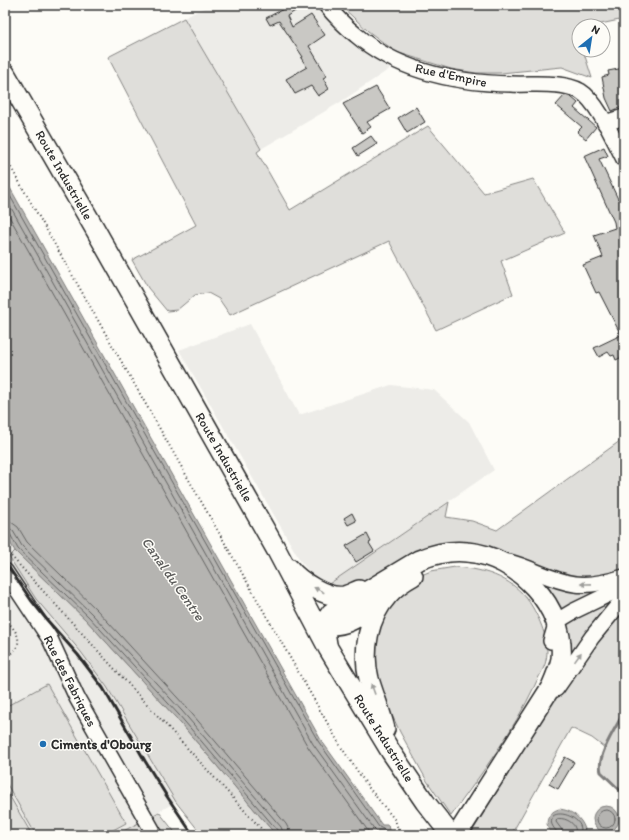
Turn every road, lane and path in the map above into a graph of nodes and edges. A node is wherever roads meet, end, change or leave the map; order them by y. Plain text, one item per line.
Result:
1 (326, 5) edge
2 (5, 73) edge
3 (624, 117) edge
4 (605, 123) junction
5 (5, 157) edge
6 (624, 159) edge
7 (5, 546) edge
8 (277, 551) junction
9 (492, 558) junction
10 (419, 560) junction
11 (5, 571) edge
12 (624, 577) edge
13 (624, 585) edge
14 (388, 595) junction
15 (624, 598) edge
16 (5, 619) edge
17 (318, 621) junction
18 (553, 632) junction
19 (5, 658) edge
20 (514, 746) junction
21 (391, 752) junction
22 (155, 835) edge
23 (267, 835) edge
24 (400, 835) edge
25 (451, 835) edge
26 (457, 835) edge

1 - 4 street, Rue d'Empire
2 - 8 main road, Route Industrielle
3 - 4 street
4 - 6 street, Rue d'Empire
5 - 24 path
7 - 23 path
10 -> 8 main road
8 - 17 main road, Route Industrielle
9 - 10 main road
12 -> 9 street
9 - 18 main road
10 - 17 main road
11 - 22 street, Rue des Fabriques
13 - 18 street
14 - 17 main road
14 - 18 main road
21 -> 14 main road
20 -> 15 street
16 - 19 path
17 - 21 main road, Route Industrielle
18 - 20 main road
20 - 26 main road
21 - 25 main road, Route Industrielle

